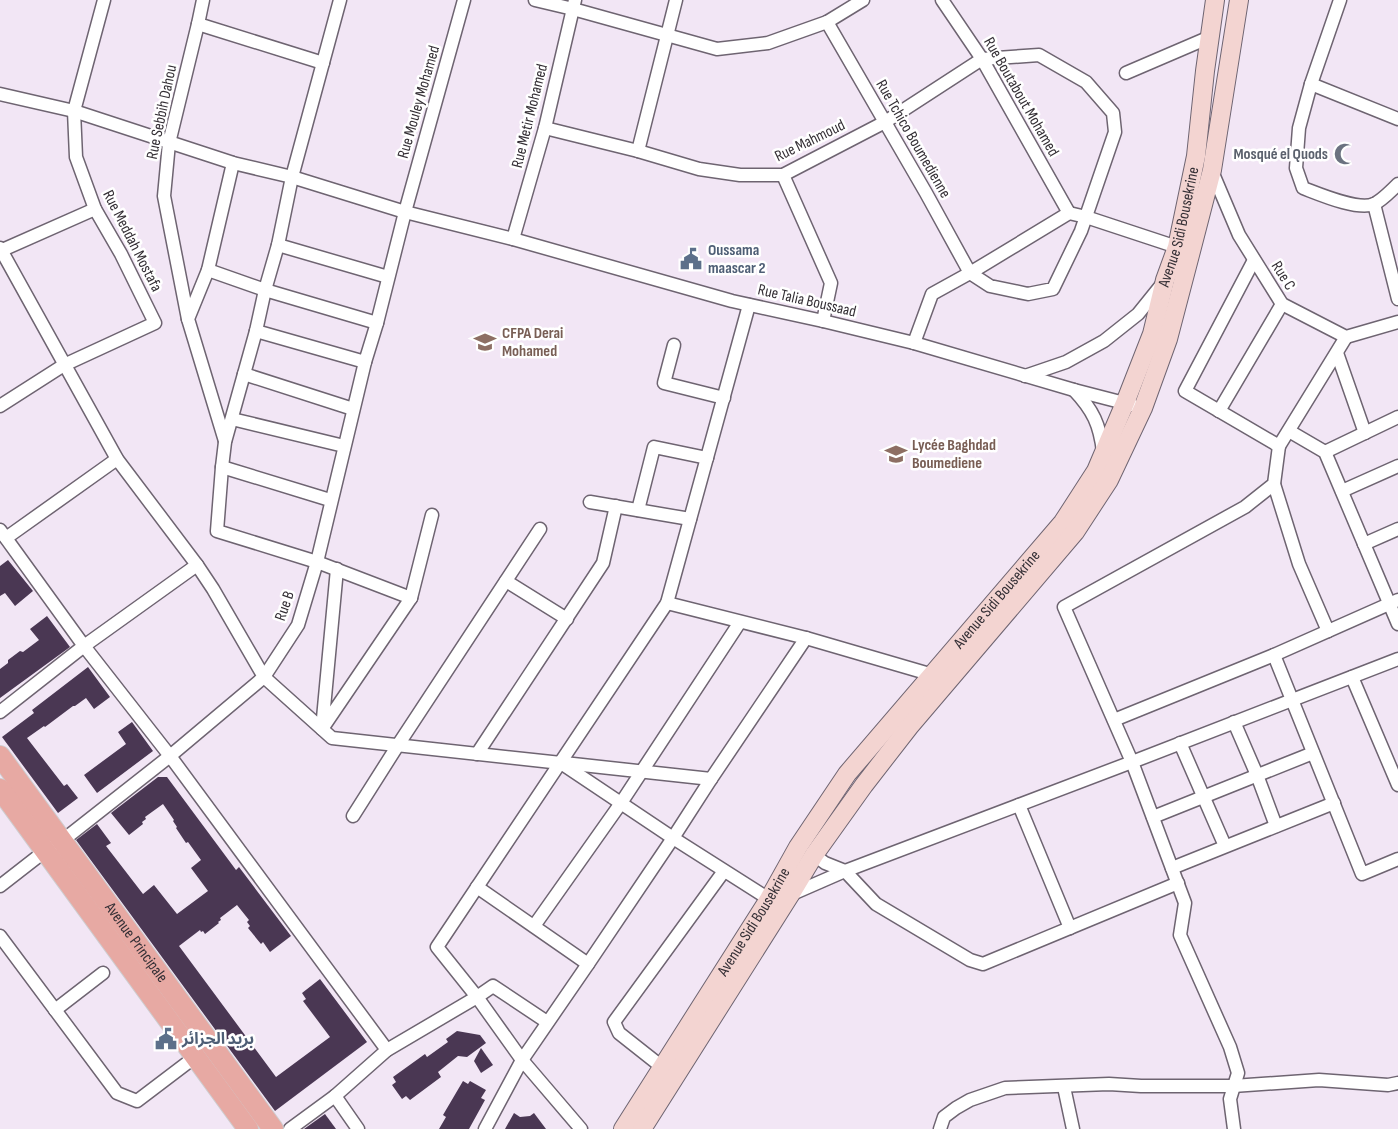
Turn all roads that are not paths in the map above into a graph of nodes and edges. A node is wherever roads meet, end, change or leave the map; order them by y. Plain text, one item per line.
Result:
1 (104, 0) edge
2 (203, 0) edge
3 (340, 0) edge
4 (464, 0) edge
5 (535, 0) edge
6 (676, 0) edge
7 (863, 0) edge
8 (942, 0) edge
9 (1215, 0) edge
10 (1239, 0) edge
11 (1340, 0) edge
12 (574, 4) edge
13 (827, 22) junction
14 (198, 24) junction
15 (667, 36) junction
16 (1210, 37) junction
17 (982, 59) junction
18 (324, 62) junction
19 (1126, 73) dead end
20 (1310, 84) junction
21 (0, 94) edge
22 (74, 111) junction
23 (1398, 119) edge
24 (885, 122) junction
25 (545, 128) junction
26 (169, 143) junction
27 (638, 151) junction
28 (1196, 156) junction
29 (233, 163) junction
30 (1212, 170) junction
31 (783, 176) junction
32 (292, 177) junction
33 (1398, 184) edge
34 (1374, 204) junction
35 (95, 209) junction
36 (405, 212) junction
37 (1069, 213) junction
38 (1086, 217) junction
39 (513, 239) junction
40 (278, 245) junction
41 (1177, 247) junction
42 (0, 250) edge
43 (1254, 260) junction
44 (208, 270) junction
45 (970, 273) junction
46 (388, 277) junction
47 (1165, 280) junction
48 (265, 290) junction
49 (1398, 299) edge
50 (1282, 304) junction
51 (749, 305) junction
52 (188, 319) junction
53 (823, 321) junction
54 (1398, 322) edge
55 (377, 323) junction
56 (256, 331) junction
57 (1346, 337) junction
58 (914, 343) junction
59 (674, 345) dead end
60 (1337, 353) junction
61 (365, 362) junction
62 (64, 365) junction
63 (244, 374) junction
64 (1025, 376) junction
65 (1074, 390) junction
66 (724, 398) junction
67 (1125, 403) junction
68 (0, 406) edge
69 (1143, 408) junction
70 (353, 409) junction
71 (1219, 412) junction
72 (1398, 417) edge
73 (232, 419) junction
74 (1288, 431) junction
75 (1365, 433) junction
76 (225, 442) junction
77 (344, 446) junction
78 (1279, 446) junction
79 (1325, 452) junction
80 (1103, 454) junction
81 (707, 458) junction
82 (117, 459) junction
83 (1398, 466) edge
84 (222, 467) junction
85 (1274, 484) junction
86 (1342, 491) junction
87 (330, 500) junction
88 (590, 502) dead end
89 (616, 506) junction
90 (638, 510) junction
91 (432, 515) dead end
92 (690, 519) junction
93 (540, 529) dead end
94 (1398, 529) edge
95 (3, 534) edge
96 (1364, 544) junction
97 (317, 562) junction
98 (197, 566) junction
99 (337, 569) junction
100 (506, 581) junction
101 (411, 598) junction
102 (1394, 602) edge
103 (668, 603) junction
104 (567, 619) junction
105 (740, 622) junction
106 (1398, 624) edge
107 (1328, 631) junction
108 (806, 638) junction
109 (84, 646) junction
110 (1274, 655) junction
111 (1398, 659) edge
112 (933, 675) junction
113 (1352, 676) junction
114 (264, 677) junction
115 (1292, 700) junction
116 (0, 712) edge
117 (1114, 720) junction
118 (1234, 722) junction
119 (322, 729) junction
120 (1180, 743) junction
121 (398, 745) junction
122 (1313, 753) junction
123 (477, 754) junction
124 (0, 756) edge
125 (170, 756) junction
126 (1132, 762) junction
127 (561, 763) junction
128 (641, 772) junction
129 (1257, 775) junction
130 (711, 779) junction
131 (1398, 785) edge
132 (0, 789) edge
133 (1204, 797) junction
134 (620, 803) junction
135 (1334, 803) junction
136 (1020, 805) junction
137 (353, 816) dead end
138 (1153, 817) junction
139 (1276, 826) junction
140 (673, 838) junction
141 (62, 841) junction
142 (1225, 846) junction
143 (45, 852) junction
144 (814, 855) junction
145 (1398, 859) edge
146 (1172, 868) junction
147 (724, 870) junction
148 (845, 871) junction
149 (1178, 883) junction
150 (0, 886) edge
151 (477, 887) junction
152 (790, 896) junction
153 (769, 899) junction
154 (534, 926) junction
155 (1070, 928) junction
156 (0, 936) edge
157 (588, 964) junction
158 (103, 973) dead end
159 (477, 997) junction
160 (55, 1010) junction
161 (547, 1022) junction
162 (386, 1050) junction
163 (195, 1057) junction
164 (522, 1060) junction
165 (662, 1067) junction
166 (1398, 1083) edge
167 (1233, 1086) junction
168 (1064, 1087) junction
169 (335, 1096) junction
170 (246, 1128) edge
171 (273, 1129) edge
172 (290, 1129) edge
173 (358, 1129) edge
174 (485, 1129) edge
175 (581, 1129) edge
176 (623, 1129) edge
177 (642, 1129) edge
178 (940, 1129) edge
179 (1073, 1129) edge
180 (1234, 1129) edge

1 - 22 street, Rue Meddah Mostafa
2 - 14 street, Rue Sebbih Dahou
3 - 18 street
4 - 36 street, Rue Mouley Mohamed
5 - 12 street
6 - 15 street
7 - 13 street
8 - 17 street, Rue Boutabout Mohamed
9 - 16 main road, Avenue Sidi Bousekrine
10 - 30 main road
11 - 20 street
12 - 15 street
12 - 25 street, Rue Metir Mohamed
13 - 15 street
13 - 24 street, Rue Tchico Boumedienne
14 - 18 street
14 - 26 street, Rue Sebbih Dahou
15 - 27 street
16 - 19 street
16 - 28 main road, Avenue Sidi Bousekrine
17 - 24 street, Rue Mahmoud
17 - 37 street, Rue Boutabout Mohamed
17 - 38 street
18 - 32 street
20 - 23 street
20 - 34 street
21 - 22 street, Rue Talia Boussaad
22 - 26 street, Rue Talia Boussaad
22 - 35 street, Rue Meddah Mostafa
24 - 31 street, Rue Mahmoud
24 - 45 street, Rue Tchico Boumedienne
25 - 27 street, Rue Mahmoud
25 - 39 street, Rue Metir Mohamed
26 - 29 street, Rue Talia Boussaad
26 - 52 street, Rue Sebbih Dahou
27 - 31 street, Rue Mahmoud
28 - 30 street, Rue C
28 - 41 main road, Avenue Sidi Bousekrine
29 - 32 street, Rue Talia Boussaad
29 - 44 street
30 - 43 street, Rue C
30 - 69 main road
31 - 53 street
32 - 36 street, Rue Talia Boussaad
32 - 40 street
33 - 34 street
34 - 49 street
35 - 42 street
35 - 62 street, Rue Meddah Mostafa
36 - 39 street, Rue Talia Boussaad
36 - 46 street, Rue B
37 - 38 street
37 - 45 street
38 - 41 street
38 - 45 street
39 - 51 street, Rue Talia Boussaad
40 - 46 street
40 - 48 street
41 - 47 main road, Avenue Sidi Bousekrine
42 - 62 street
43 - 50 street, Rue C
43 - 71 street
44 - 48 street
44 - 52 street
45 - 58 street
46 - 55 street, Rue B
47 - 64 street
47 - 67 main road, Avenue Sidi Bousekrine
48 - 55 street
48 - 56 street
50 - 57 street, Rue C
50 - 71 street
51 - 53 street, Rue Talia Boussaad
51 - 66 street
52 - 76 street, Rue Sebbih Dahou
53 - 58 street, Rue Talia Boussaad
54 - 57 street
55 - 61 street, Rue B
56 - 61 street
56 - 63 street
57 - 60 street
58 - 64 street, Rue Talia Boussaad
59 - 66 street
60 - 74 street
60 - 75 street
61 - 70 street, Rue B
62 - 68 street, Rue Meddah Mostafa
62 - 82 street
63 - 70 street
63 - 73 street
64 - 65 street, Rue Talia Boussaad
65 - 67 street, Rue Talia Boussaad
65 - 80 street
66 - 81 street
67 - 69 street, Rue Talia Boussaad
67 - 80 main road, Avenue Sidi Bousekrine
69 - 144 main road
70 - 77 street, Rue B
71 - 78 street
72 - 75 street
73 - 76 street
73 - 77 street
74 - 78 street
74 - 79 street
75 - 79 street
76 - 84 street
77 - 87 street, Rue B
78 - 85 street
79 - 86 street
80 - 112 main road, Avenue Sidi Bousekrine
81 - 90 street
81 - 92 street
82 - 95 street
82 - 98 street
83 - 86 street
84 - 87 street
84 - 97 street
85 - 107 street
85 - 117 street
86 - 96 street
87 - 97 street, Rue B
88 - 89 street
89 - 90 street
89 - 104 street
90 - 92 street
91 - 101 street
92 - 103 street
93 - 100 street
94 - 96 street
95 - 109 street
96 - 102 street
97 - 99 street
97 - 114 street, Rue B
98 - 109 street
98 - 114 street
99 - 101 street
99 - 119 street
100 - 104 street
100 - 121 street
101 - 119 street
102 - 106 street
102 - 107 street
103 - 105 street
103 - 127 street
104 - 123 street
105 - 108 street
105 - 128 street
107 - 110 street
108 - 112 street
108 - 130 street
109 - 116 street
109 - 125 street
110 - 115 street
110 - 117 street
111 - 113 street
112 - 153 main road, Avenue Sidi Bousekrine
113 - 115 street
113 - 131 street
114 - 119 street
114 - 125 street, Rue B
115 - 118 street
115 - 122 street
117 - 126 street
118 - 120 street
118 - 129 street
119 - 121 street
120 - 126 street
120 - 133 street
121 - 123 street
121 - 137 street
122 - 129 street
122 - 135 street
123 - 127 street
124 - 141 main road, Avenue Principale
125 - 141 street, Rue B
125 - 162 street
126 - 136 street
126 - 138 street
127 - 128 street
127 - 134 street
127 - 151 street
128 - 130 street
128 - 134 street
129 - 133 street
129 - 139 street
130 - 140 street
132 - 143 main road, Avenue Principale
133 - 138 street
133 - 142 street
134 - 140 street
134 - 154 street
135 - 139 street
135 - 145 street
136 - 148 street
136 - 155 street
138 - 146 street
139 - 142 street
140 - 147 street
140 - 157 street
141 - 143 street, Rue B
141 - 171 main road, Avenue Principale
142 - 146 street
143 - 150 street, Rue B
143 - 163 main road, Avenue Principale
144 - 148 street
144 - 152 main road
146 - 149 street
147 - 153 street
147 - 165 street
148 - 152 street
148 - 155 street
149 - 155 street
149 - 167 street
151 - 154 street
151 - 159 street
152 - 153 street
152 - 177 main road
153 - 165 main road, Avenue Sidi Bousekrine
154 - 157 street
156 - 160 street
157 - 161 street
158 - 160 street
159 - 161 street
159 - 162 street
159 - 164 street
160 - 163 street
161 - 164 street
162 - 169 street
163 - 170 main road, Avenue Principale
164 - 174 street
164 - 175 street
165 - 176 main road, Avenue Sidi Bousekrine
166 - 167 street
167 - 168 street
167 - 180 street
168 - 178 street
168 - 179 street
169 - 172 street
169 - 173 street

